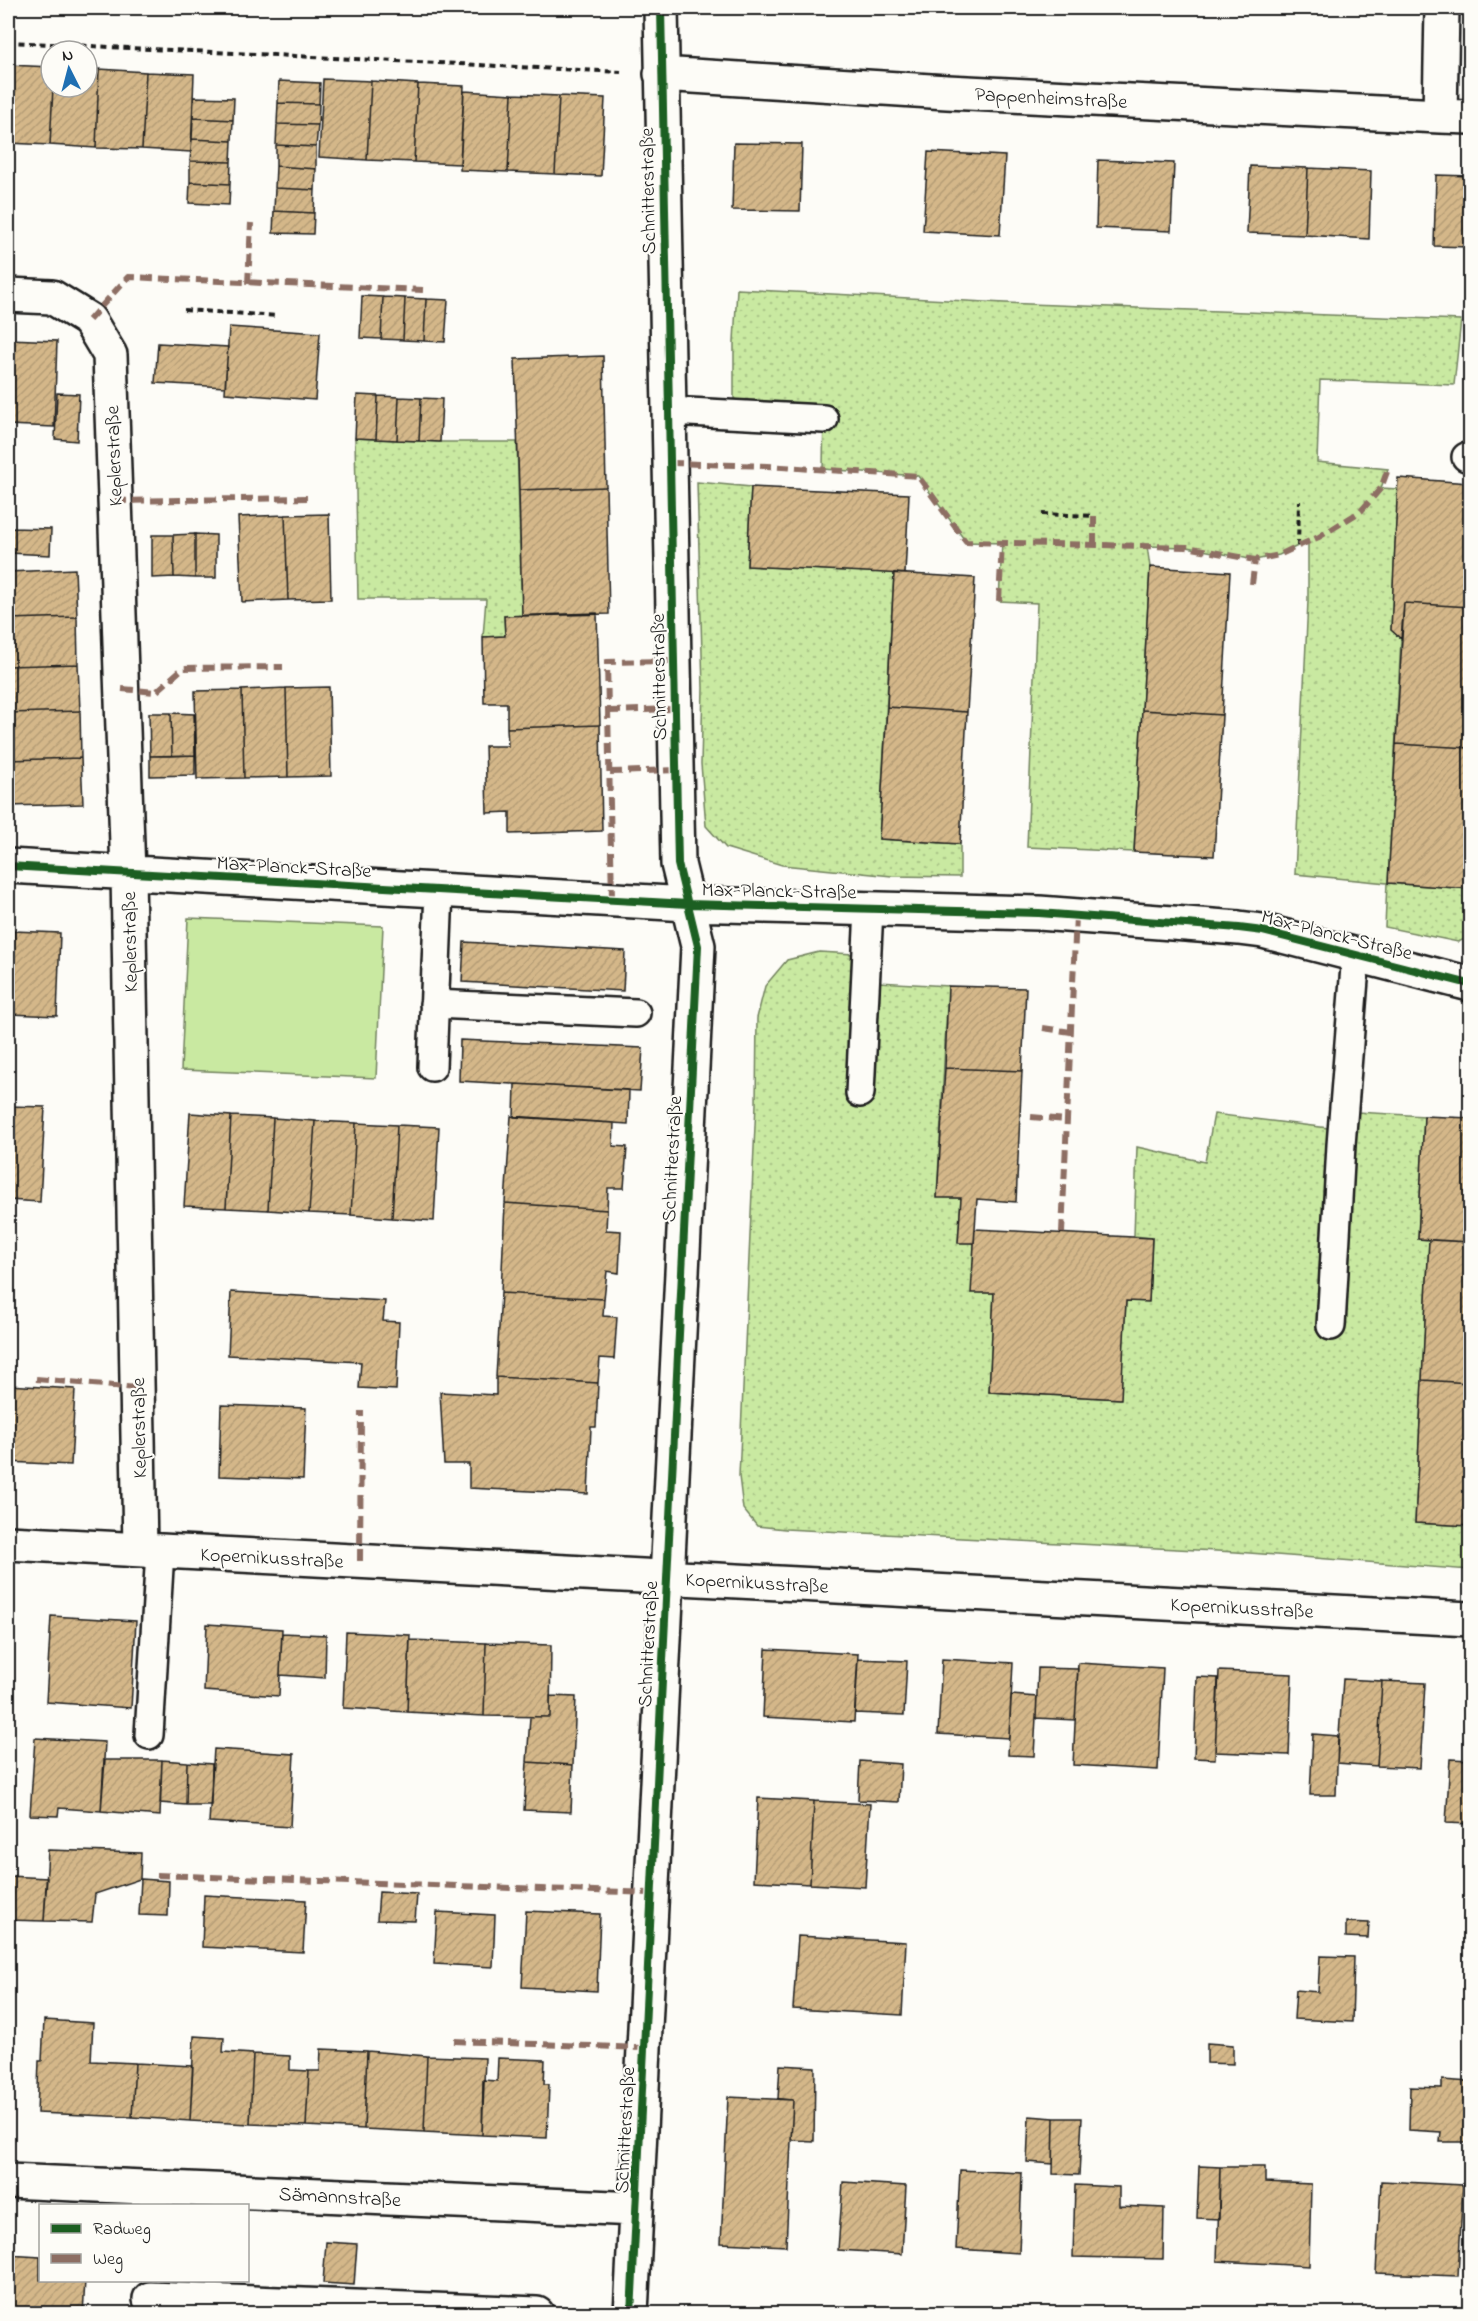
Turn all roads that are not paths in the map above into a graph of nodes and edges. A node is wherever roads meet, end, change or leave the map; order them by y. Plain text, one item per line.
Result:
1 (661, 8) edge
2 (1442, 8) edge
3 (661, 74) junction
4 (1455, 116) edge
5 (8, 295) edge
6 (669, 411) junction
7 (824, 419) dead end
8 (8, 866) edge
9 (128, 873) junction
10 (439, 890) junction
11 (688, 904) junction
12 (869, 909) junction
13 (1356, 954) junction
14 (1470, 984) edge
15 (434, 1004) junction
16 (636, 1013) dead end
17 (432, 1067) dead end
18 (861, 1094) dead end
19 (1331, 1326) dead end
20 (8, 1543) edge
21 (150, 1551) junction
22 (667, 1578) junction
23 (1470, 1619) edge
24 (149, 1735) dead end
25 (8, 2181) edge
26 (156, 2197) edge
27 (636, 2209) junction
28 (150, 2298) edge
29 (537, 2313) edge
30 (631, 2313) edge

1 - 3 street, Schnitterstraße
2 - 4 street
3 - 4 street, Pappenheimstraße
3 - 6 street, Schnitterstraße
5 - 9 street, Keplerstraße
6 - 7 lane
6 - 11 street, Schnitterstraße
8 - 9 street, Max-Planck-Straße
9 - 10 street, Max-Planck-Straße
9 - 21 street, Keplerstraße
10 - 11 street, Max-Planck-Straße
10 - 15 lane
11 - 12 street, Max-Planck-Straße
11 - 22 street, Schnitterstraße
12 - 13 street, Max-Planck-Straße
12 - 18 lane
13 - 14 street, Max-Planck-Straße
13 - 19 lane
15 - 16 lane
15 - 17 lane
20 - 21 street, Kopernikusstraße
21 - 22 street, Kopernikusstraße
21 - 24 lane
22 - 23 street, Kopernikusstraße
22 - 27 street, Schnitterstraße
25 - 26 street, Sämannstraße
26 - 27 street, Sämannstraße
27 - 30 street, Schnitterstraße
28 - 29 street

